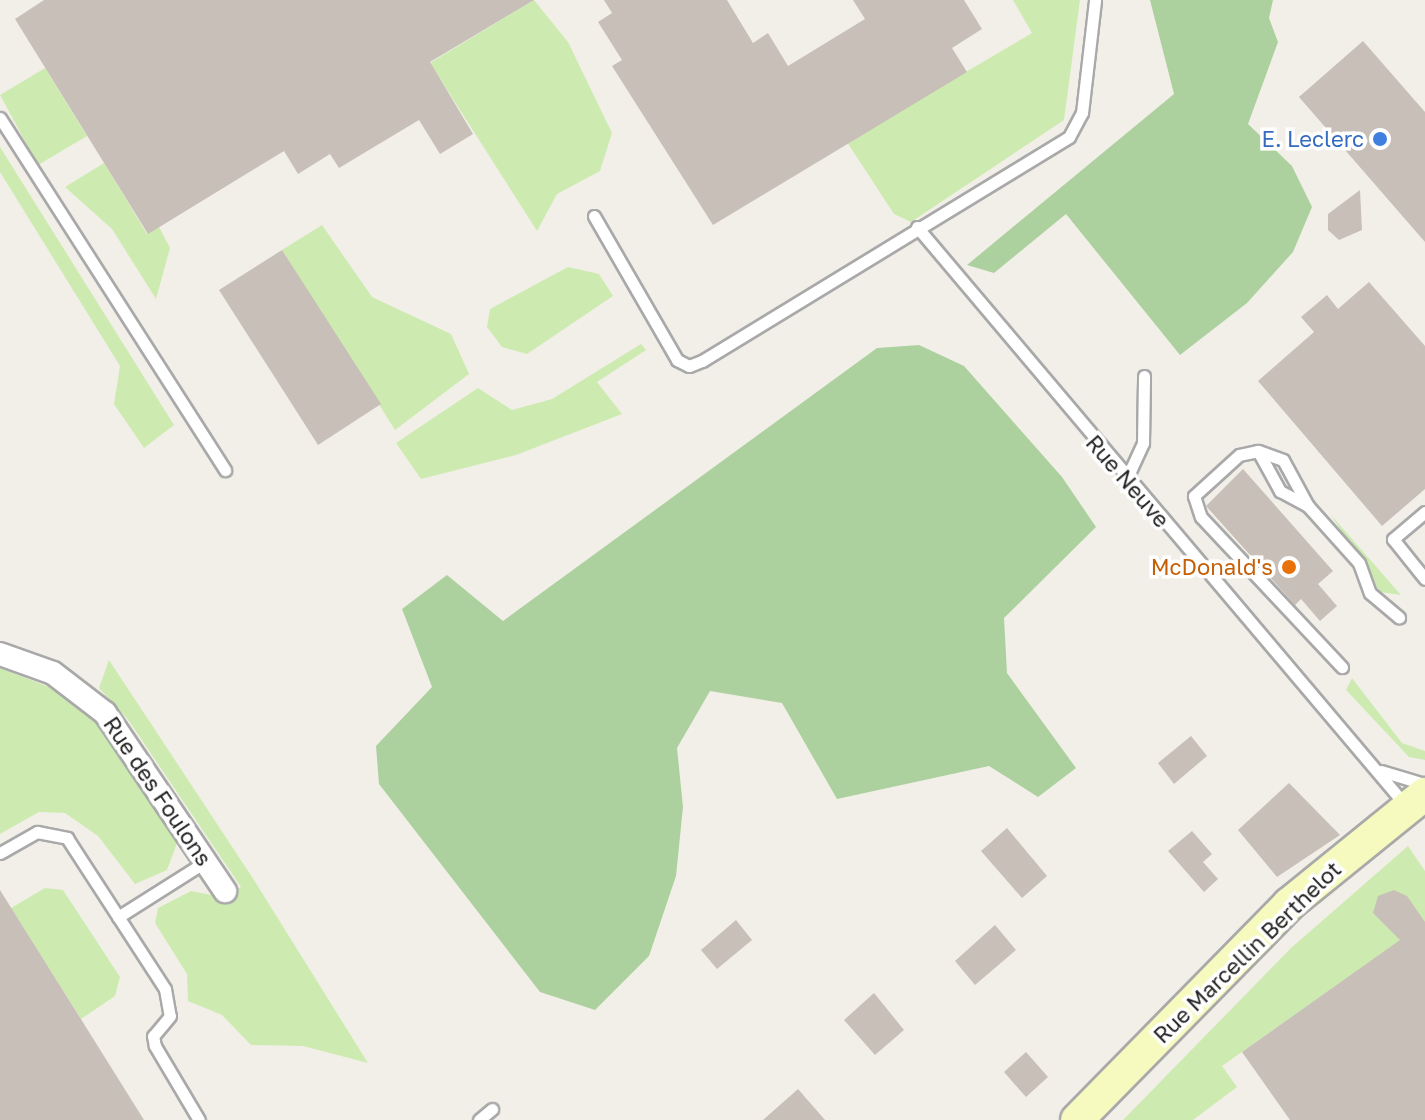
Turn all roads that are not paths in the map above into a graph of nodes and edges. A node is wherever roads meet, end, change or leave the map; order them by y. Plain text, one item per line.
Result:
1 (1095, 0) edge
2 (0, 118) edge
3 (594, 216) dead end
4 (917, 227) junction
5 (1144, 376) dead end
6 (1258, 451) junction
7 (225, 470) dead end
8 (1126, 480) junction
9 (1308, 506) junction
10 (1425, 512) edge
11 (1425, 579) edge
12 (1399, 617) dead end
13 (0, 654) edge
14 (1342, 667) dead end
15 (1370, 764) junction
16 (1420, 803) edge
17 (0, 853) edge
18 (205, 862) junction
19 (225, 891) dead end
20 (118, 917) junction
21 (492, 1109) dead end
22 (199, 1120) edge
23 (479, 1120) edge
24 (1077, 1120) edge
25 (1094, 1120) edge

1 - 4 lane
2 - 7 lane
3 - 4 lane
4 - 8 lane, Rue Neuve
5 - 8 lane
6 - 9 lane
6 - 9 lane
6 - 14 lane
8 - 15 lane, Rue Neuve
9 - 12 lane
10 - 11 lane
13 - 18 street, Rue des Foulons
15 - 16 lane, Rue Neuve
15 - 16 lane
16 - 24 main road, Rue Marcellin Berthelot
16 - 25 main road, Rue Marcellin Berthelot
17 - 20 lane
18 - 19 street, Rue des Foulons
18 - 20 lane
20 - 22 lane
21 - 23 lane

